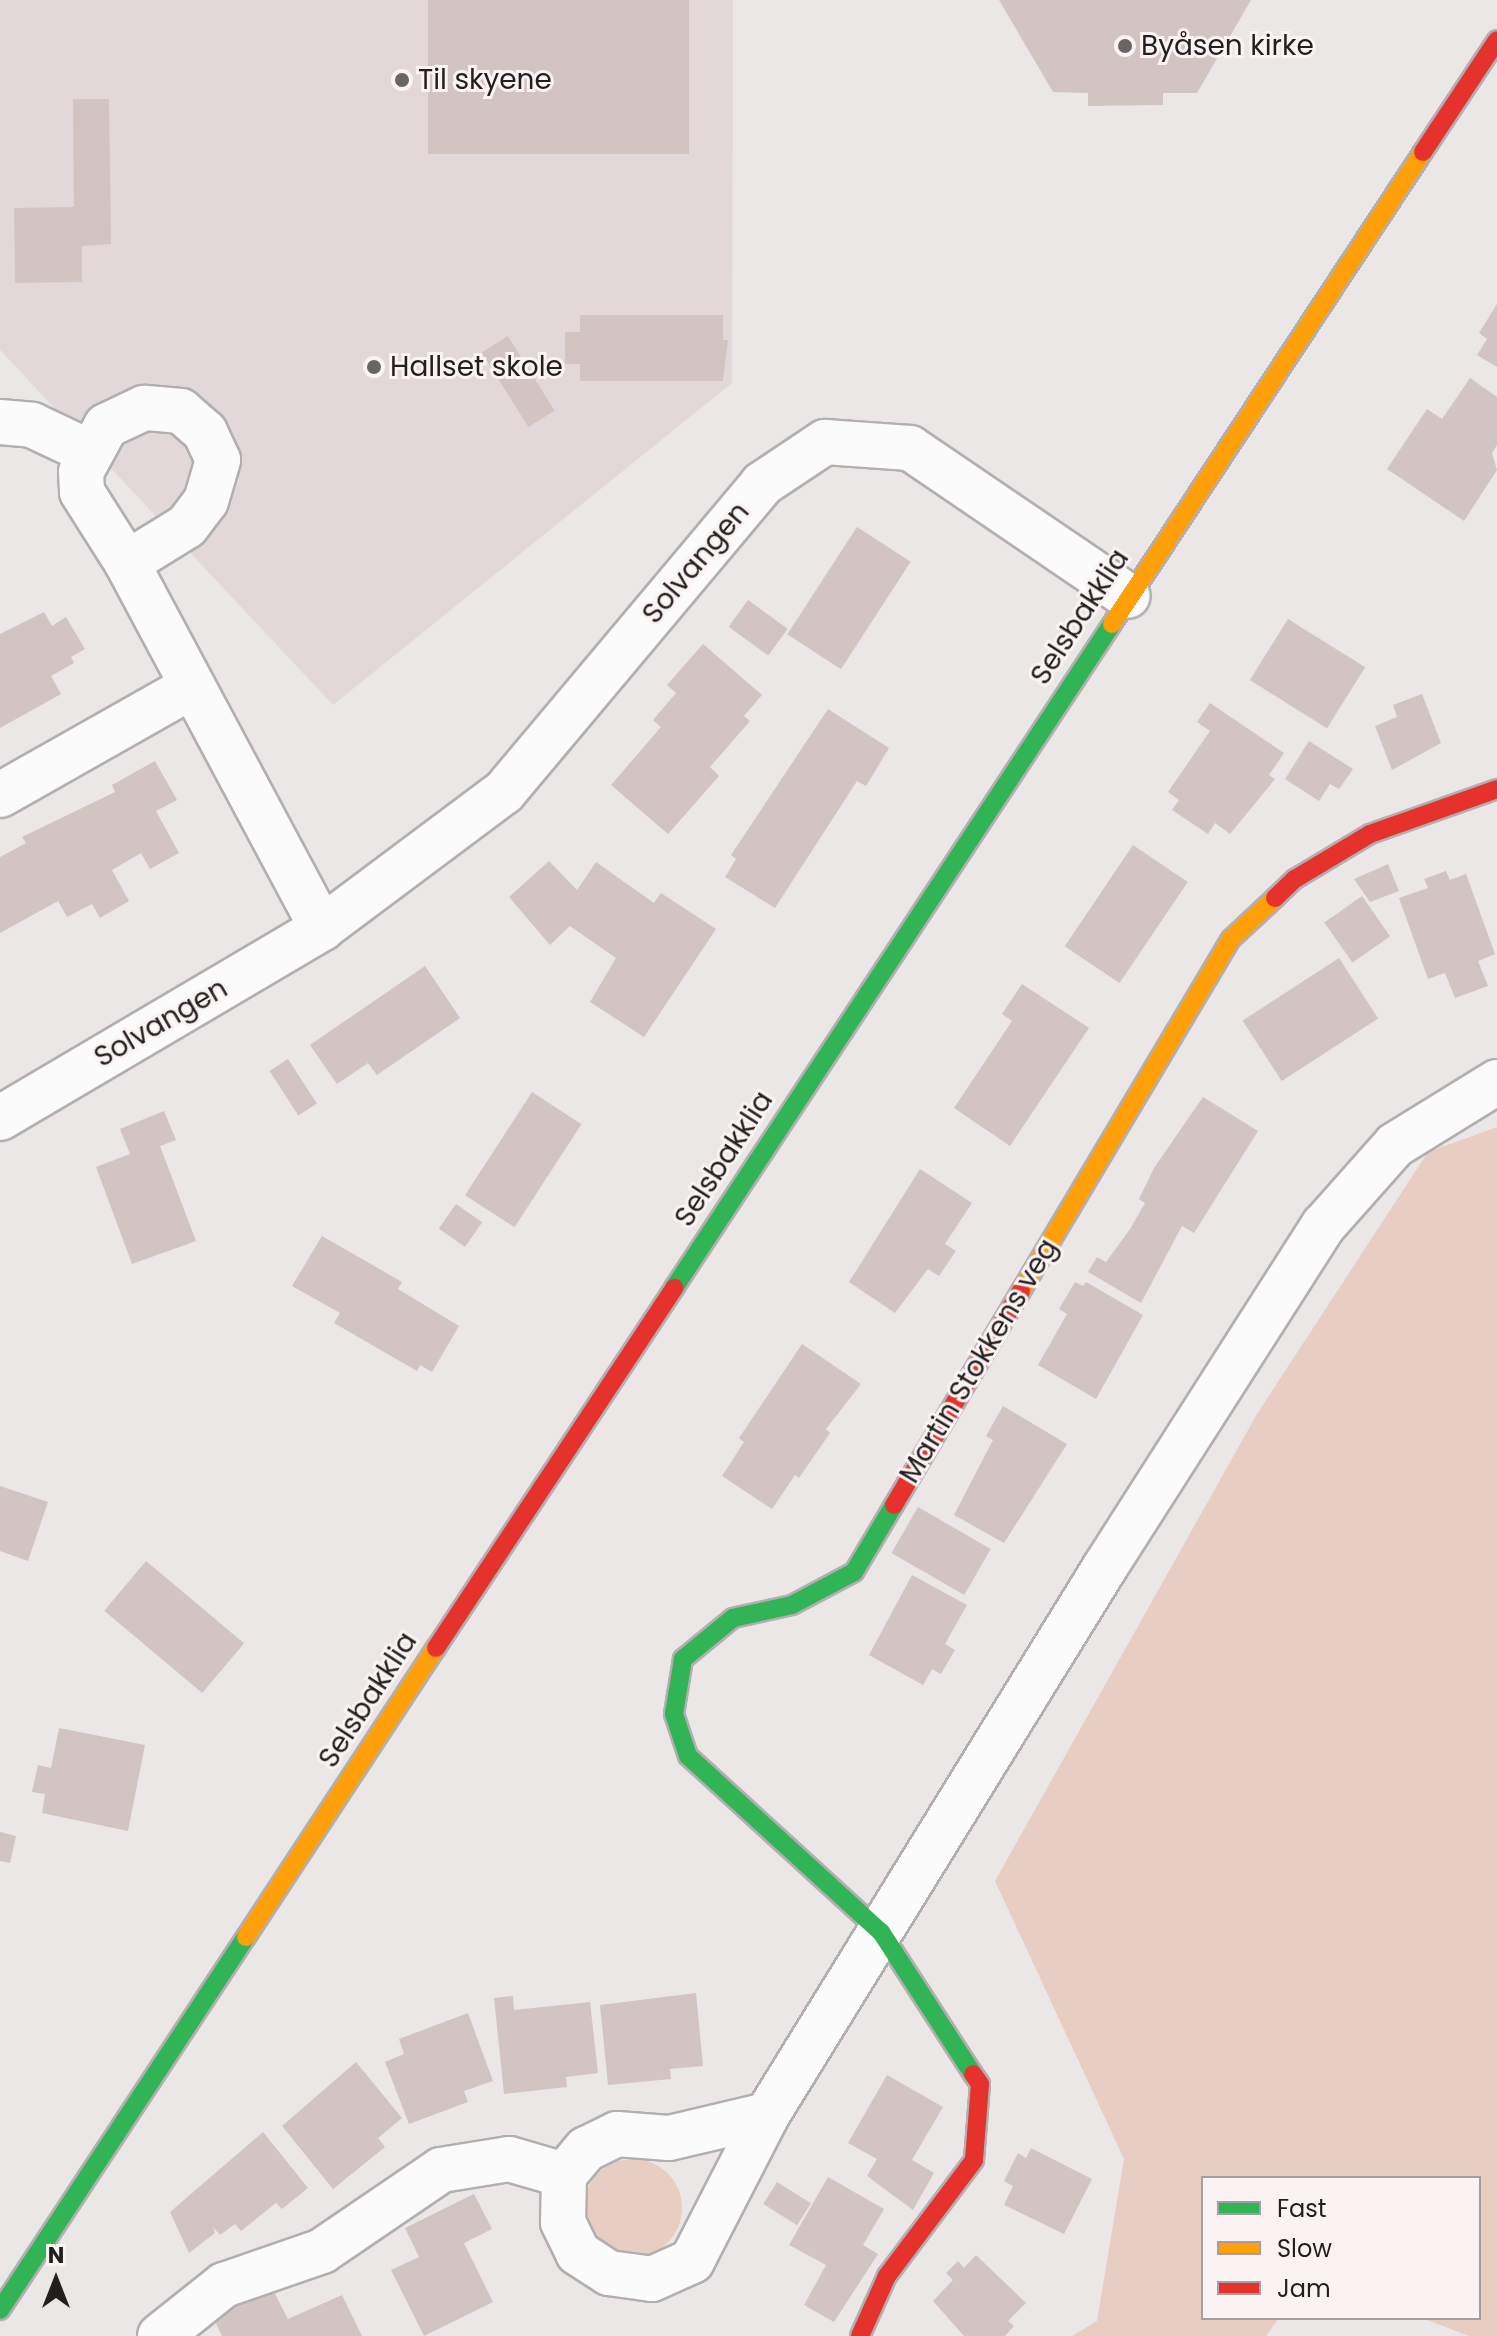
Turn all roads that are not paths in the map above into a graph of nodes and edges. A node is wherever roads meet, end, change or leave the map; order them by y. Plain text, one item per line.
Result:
1 (1497, 40) edge
2 (0, 422) edge
3 (89, 452) junction
4 (127, 563) junction
5 (1128, 596) junction
6 (191, 687) junction
7 (1497, 789) edge
8 (0, 795) edge
9 (322, 928) junction
10 (1497, 1082) edge
11 (0, 1118) edge
12 (881, 1932) junction
13 (767, 2115) junction
14 (564, 2175) junction
15 (0, 2310) edge
16 (160, 2336) edge
17 (860, 2336) edge

1 - 5 street, Selsbakklia
2 - 3 street
3 - 4 street
3 - 4 street
4 - 6 street
5 - 9 street, Solvangen
5 - 15 street, Selsbakklia
6 - 8 street
6 - 9 street
7 - 12 street, Martin Stokkens veg
9 - 11 street, Solvangen
10 - 12 street
12 - 13 street
12 - 17 street, Martin Stokkens veg
13 - 14 street
13 - 14 street
14 - 16 street

